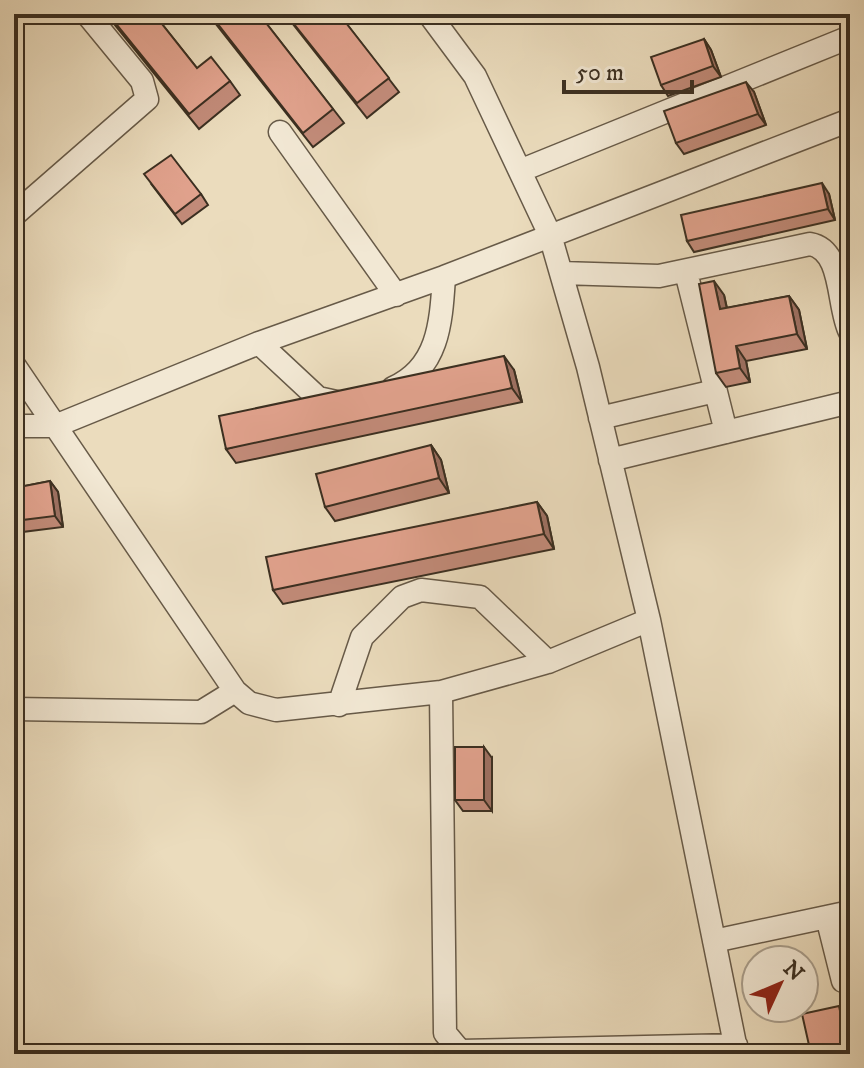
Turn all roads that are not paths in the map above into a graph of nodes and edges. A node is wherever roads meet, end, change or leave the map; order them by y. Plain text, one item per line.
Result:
1 (87, 14) edge
2 (429, 14) edge
3 (850, 37) edge
4 (850, 120) edge
5 (280, 132) dead end
6 (522, 170) junction
7 (14, 215) edge
8 (550, 235) junction
9 (686, 272) junction
10 (561, 273) junction
11 (444, 277) junction
12 (843, 277) edge
13 (396, 295) junction
14 (850, 332) edge
15 (259, 343) junction
16 (14, 365) edge
17 (715, 391) junction
18 (850, 402) edge
19 (600, 418) junction
20 (14, 426) edge
21 (55, 426) junction
22 (726, 432) junction
23 (610, 460) junction
24 (649, 620) junction
25 (548, 662) junction
26 (235, 691) junction
27 (441, 692) junction
28 (339, 705) junction
29 (14, 709) edge
30 (850, 912) edge
31 (827, 917) junction
32 (714, 941) junction
33 (850, 980) edge
34 (444, 1043) edge
35 (736, 1049) edge

1 - 7 lane
2 - 6 lane
3 - 6 lane
4 - 8 lane
5 - 13 lane
6 - 8 lane
8 - 10 lane
8 - 11 lane
9 - 10 lane
9 - 12 lane
9 - 17 lane
10 - 19 lane
11 - 13 lane
11 - 15 lane
12 - 14 lane
13 - 15 lane
15 - 21 lane
16 - 21 lane
17 - 19 lane
17 - 22 lane
18 - 22 lane
19 - 23 lane
20 - 21 lane
21 - 26 lane
22 - 23 lane
23 - 24 lane
24 - 25 lane
24 - 32 lane
25 - 27 lane
25 - 28 lane
26 - 28 lane
26 - 29 lane
27 - 28 lane
27 - 34 lane
30 - 31 lane
31 - 32 lane
31 - 33 lane
32 - 35 lane
34 - 35 lane

